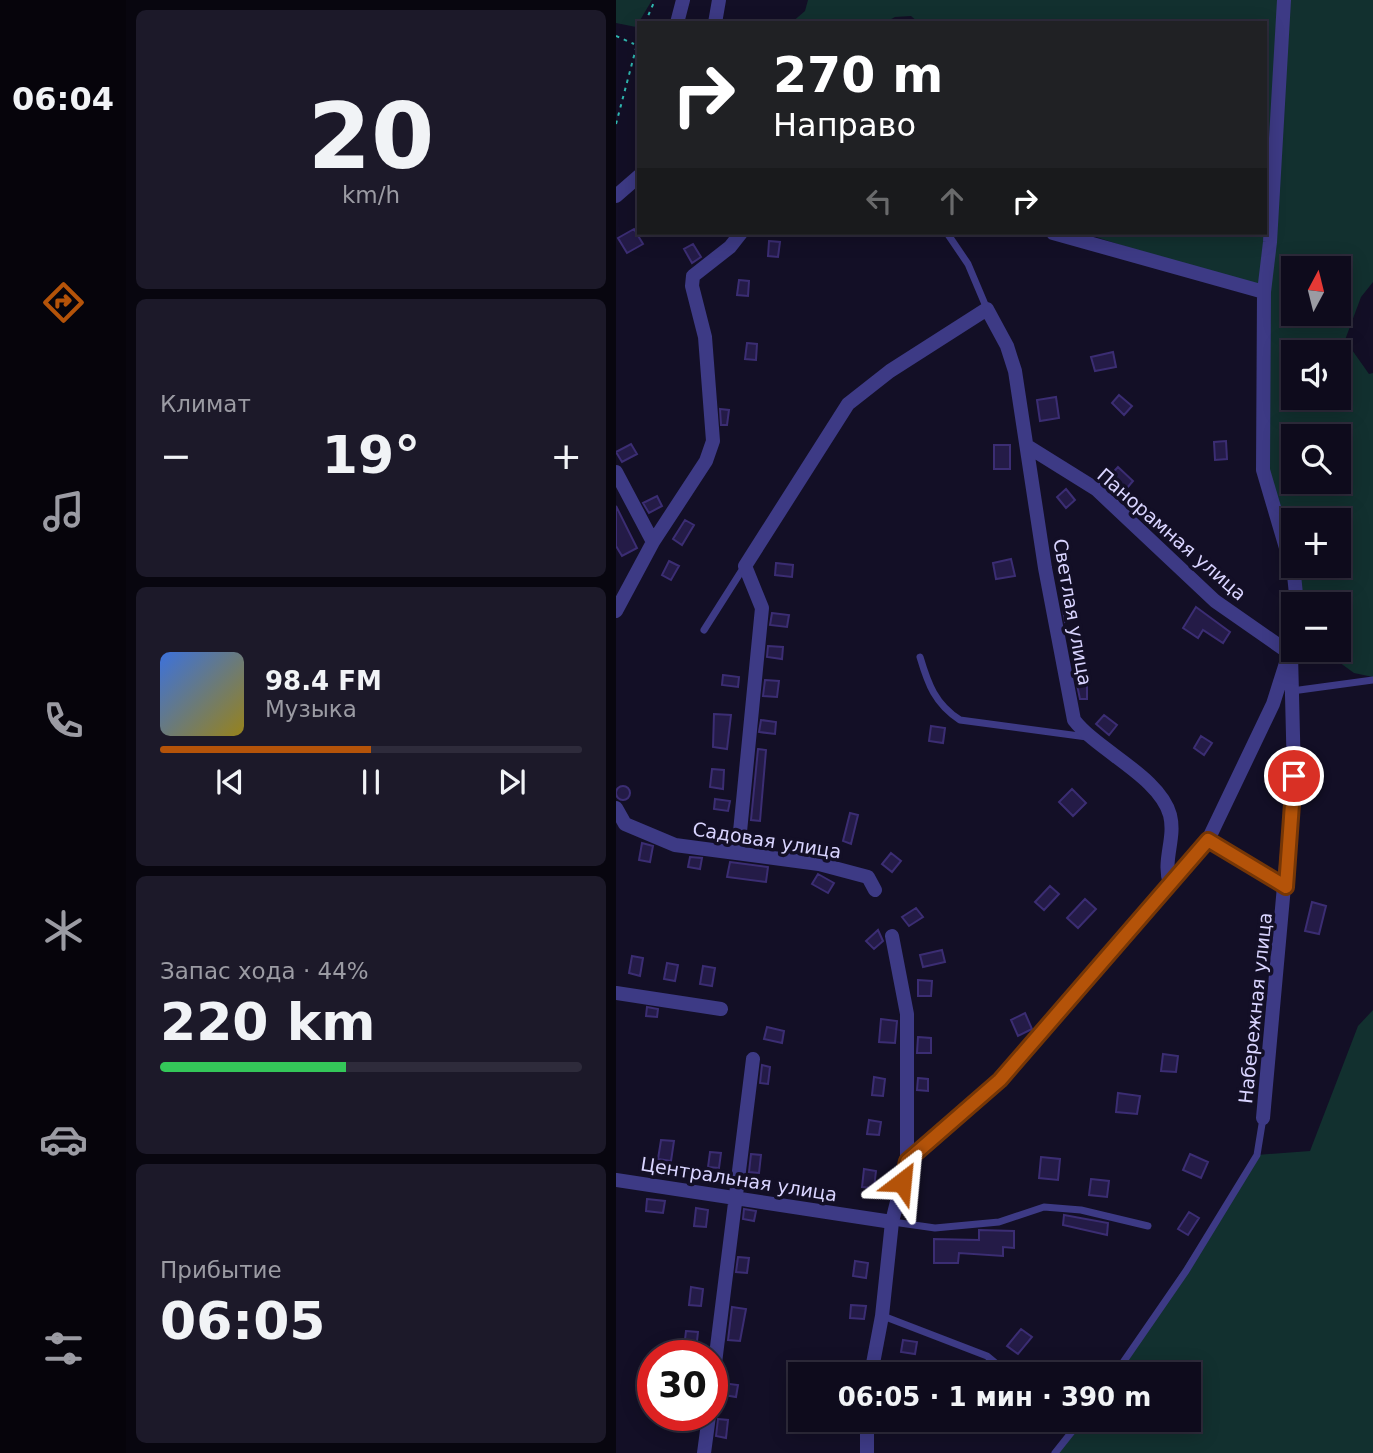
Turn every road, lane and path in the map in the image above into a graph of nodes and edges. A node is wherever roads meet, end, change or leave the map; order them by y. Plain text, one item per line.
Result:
1 (655, 0) edge
2 (683, 0) edge
3 (719, 0) edge
4 (1284, 0) edge
5 (646, 21) edge
6 (678, 21) edge
7 (715, 21) edge
8 (616, 36) edge
9 (637, 40) edge
10 (635, 44) junction
11 (616, 124) edge
12 (637, 178) edge
13 (616, 196) edge
14 (739, 235) edge
15 (948, 235) edge
16 (1060, 235) edge
17 (1264, 292) junction
18 (987, 309) junction
19 (1027, 446) junction
20 (616, 472) edge
21 (653, 542) junction
22 (745, 566) junction
23 (1296, 592) edge
24 (616, 611) edge
25 (704, 630) dead end
26 (1281, 640) edge
27 (920, 657) dead end
28 (1286, 662) edge
29 (1292, 662) edge
30 (1373, 680) edge
31 (1292, 691) junction
32 (1087, 737) junction
33 (616, 808) edge
34 (1208, 840) junction
35 (738, 852) junction
36 (1170, 884) junction
37 (1286, 887) junction
38 (875, 890) dead end
39 (892, 936) dead end
40 (616, 993) edge
41 (721, 1009) dead end
42 (753, 1059) dead end
43 (1264, 1118) joint
44 (907, 1161) junction
45 (616, 1180) edge
46 (736, 1197) junction
47 (892, 1222) junction
48 (1148, 1226) dead end
49 (882, 1315) junction
50 (718, 1340) edge
51 (873, 1362) edge
52 (994, 1362) edge
53 (1123, 1362) edge
54 (707, 1431) edge
55 (867, 1432) edge
56 (1072, 1432) edge
57 (704, 1453) edge
58 (867, 1453) edge
59 (1055, 1453) edge

1 - 5 path
2 - 6 street
3 - 7 street
4 - 17 street
8 - 10 path
9 - 10 path
10 - 11 path
12 - 13 street
14 - 21 street
15 - 18 lane
16 - 17 street
17 - 23 street
18 - 19 street, Светлая улица
18 - 22 street
19 - 26 street, Панорамная улица
19 - 32 street, Светлая улица
20 - 21 street
21 - 24 street
22 - 25 lane
22 - 35 street
27 - 32 lane
28 - 34 street
29 - 31 street, Набережная улица
30 - 31 lane
31 - 37 street, Набережная улица
32 - 36 street, Светлая улица
33 - 35 street, Садовая улица
34 - 36 street
34 - 37 lane
35 - 38 street, Садовая улица
36 - 44 street
37 - 43 street, Набережная улица
39 - 44 street
40 - 41 street
42 - 46 street
43 - 53 lane, Набережная улица
44 - 47 street
45 - 46 street, Центральная улица
46 - 47 street, Центральная улица
46 - 50 street
47 - 48 lane
47 - 49 street
49 - 51 street
49 - 52 lane
54 - 57 street
55 - 58 street
56 - 59 lane

